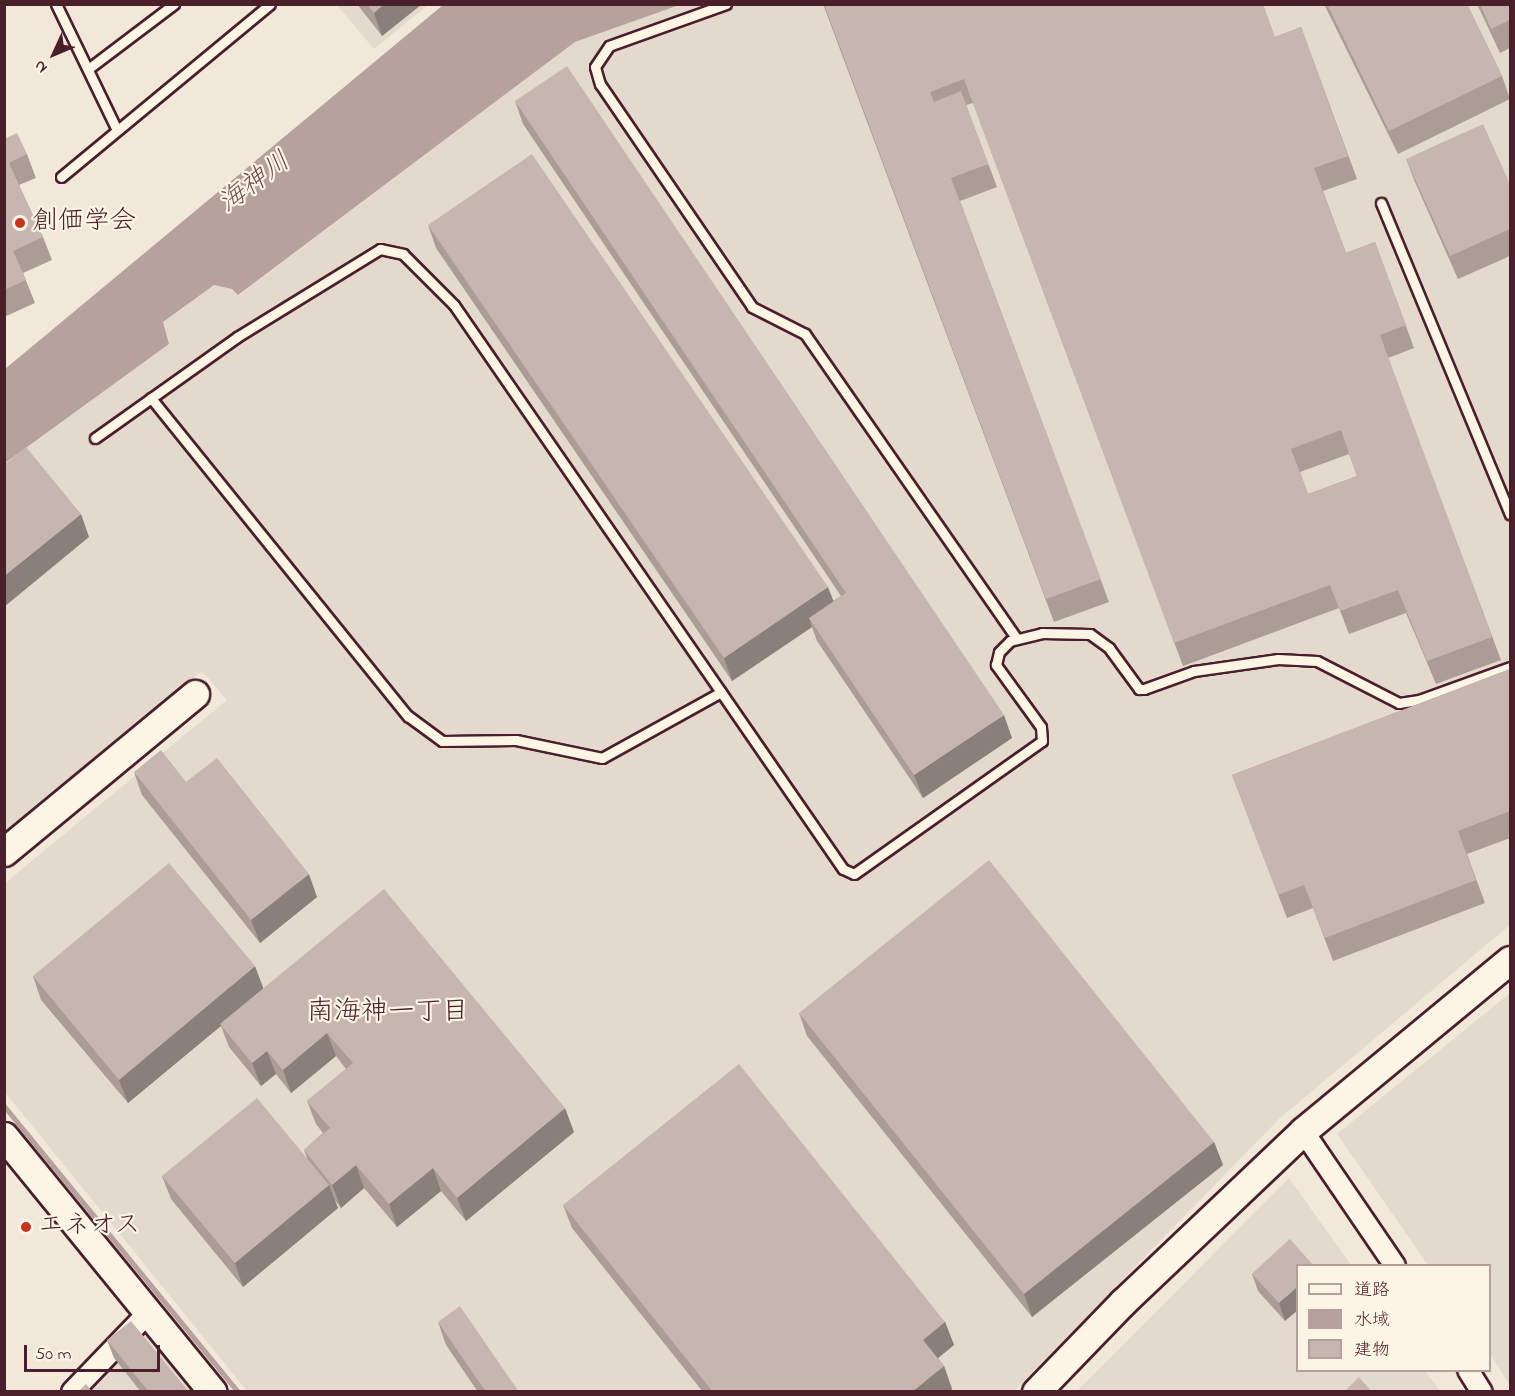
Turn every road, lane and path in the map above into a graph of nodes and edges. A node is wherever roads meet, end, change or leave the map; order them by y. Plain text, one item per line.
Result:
1 (174, 4) edge
2 (270, 4) edge
3 (726, 4) edge
4 (58, 5) edge
5 (87, 69) junction
6 (117, 130) junction
7 (61, 177) dead end
8 (1381, 203) dead end
9 (151, 398) junction
10 (95, 438) dead end
11 (1510, 514) edge
12 (1017, 639) junction
13 (1510, 667) edge
14 (721, 692) junction
15 (195, 694) dead end
16 (4, 852) edge
17 (1510, 960) edge
18 (1303, 1131) junction
19 (4, 1136) edge
20 (1394, 1264) edge
21 (149, 1312) junction
22 (1469, 1372) edge
23 (72, 1392) edge
24 (213, 1392) edge
25 (1036, 1392) edge
26 (1482, 1392) edge

1 - 5 lane
2 - 6 lane
3 - 12 lane
4 - 5 lane
5 - 6 lane
6 - 7 lane
8 - 11 lane
9 - 10 lane
9 - 14 lane
9 - 14 lane
12 - 13 lane
12 - 14 lane
15 - 16 street
17 - 18 street
18 - 20 street
18 - 25 street
19 - 21 street
21 - 23 street
21 - 24 street
22 - 26 street

